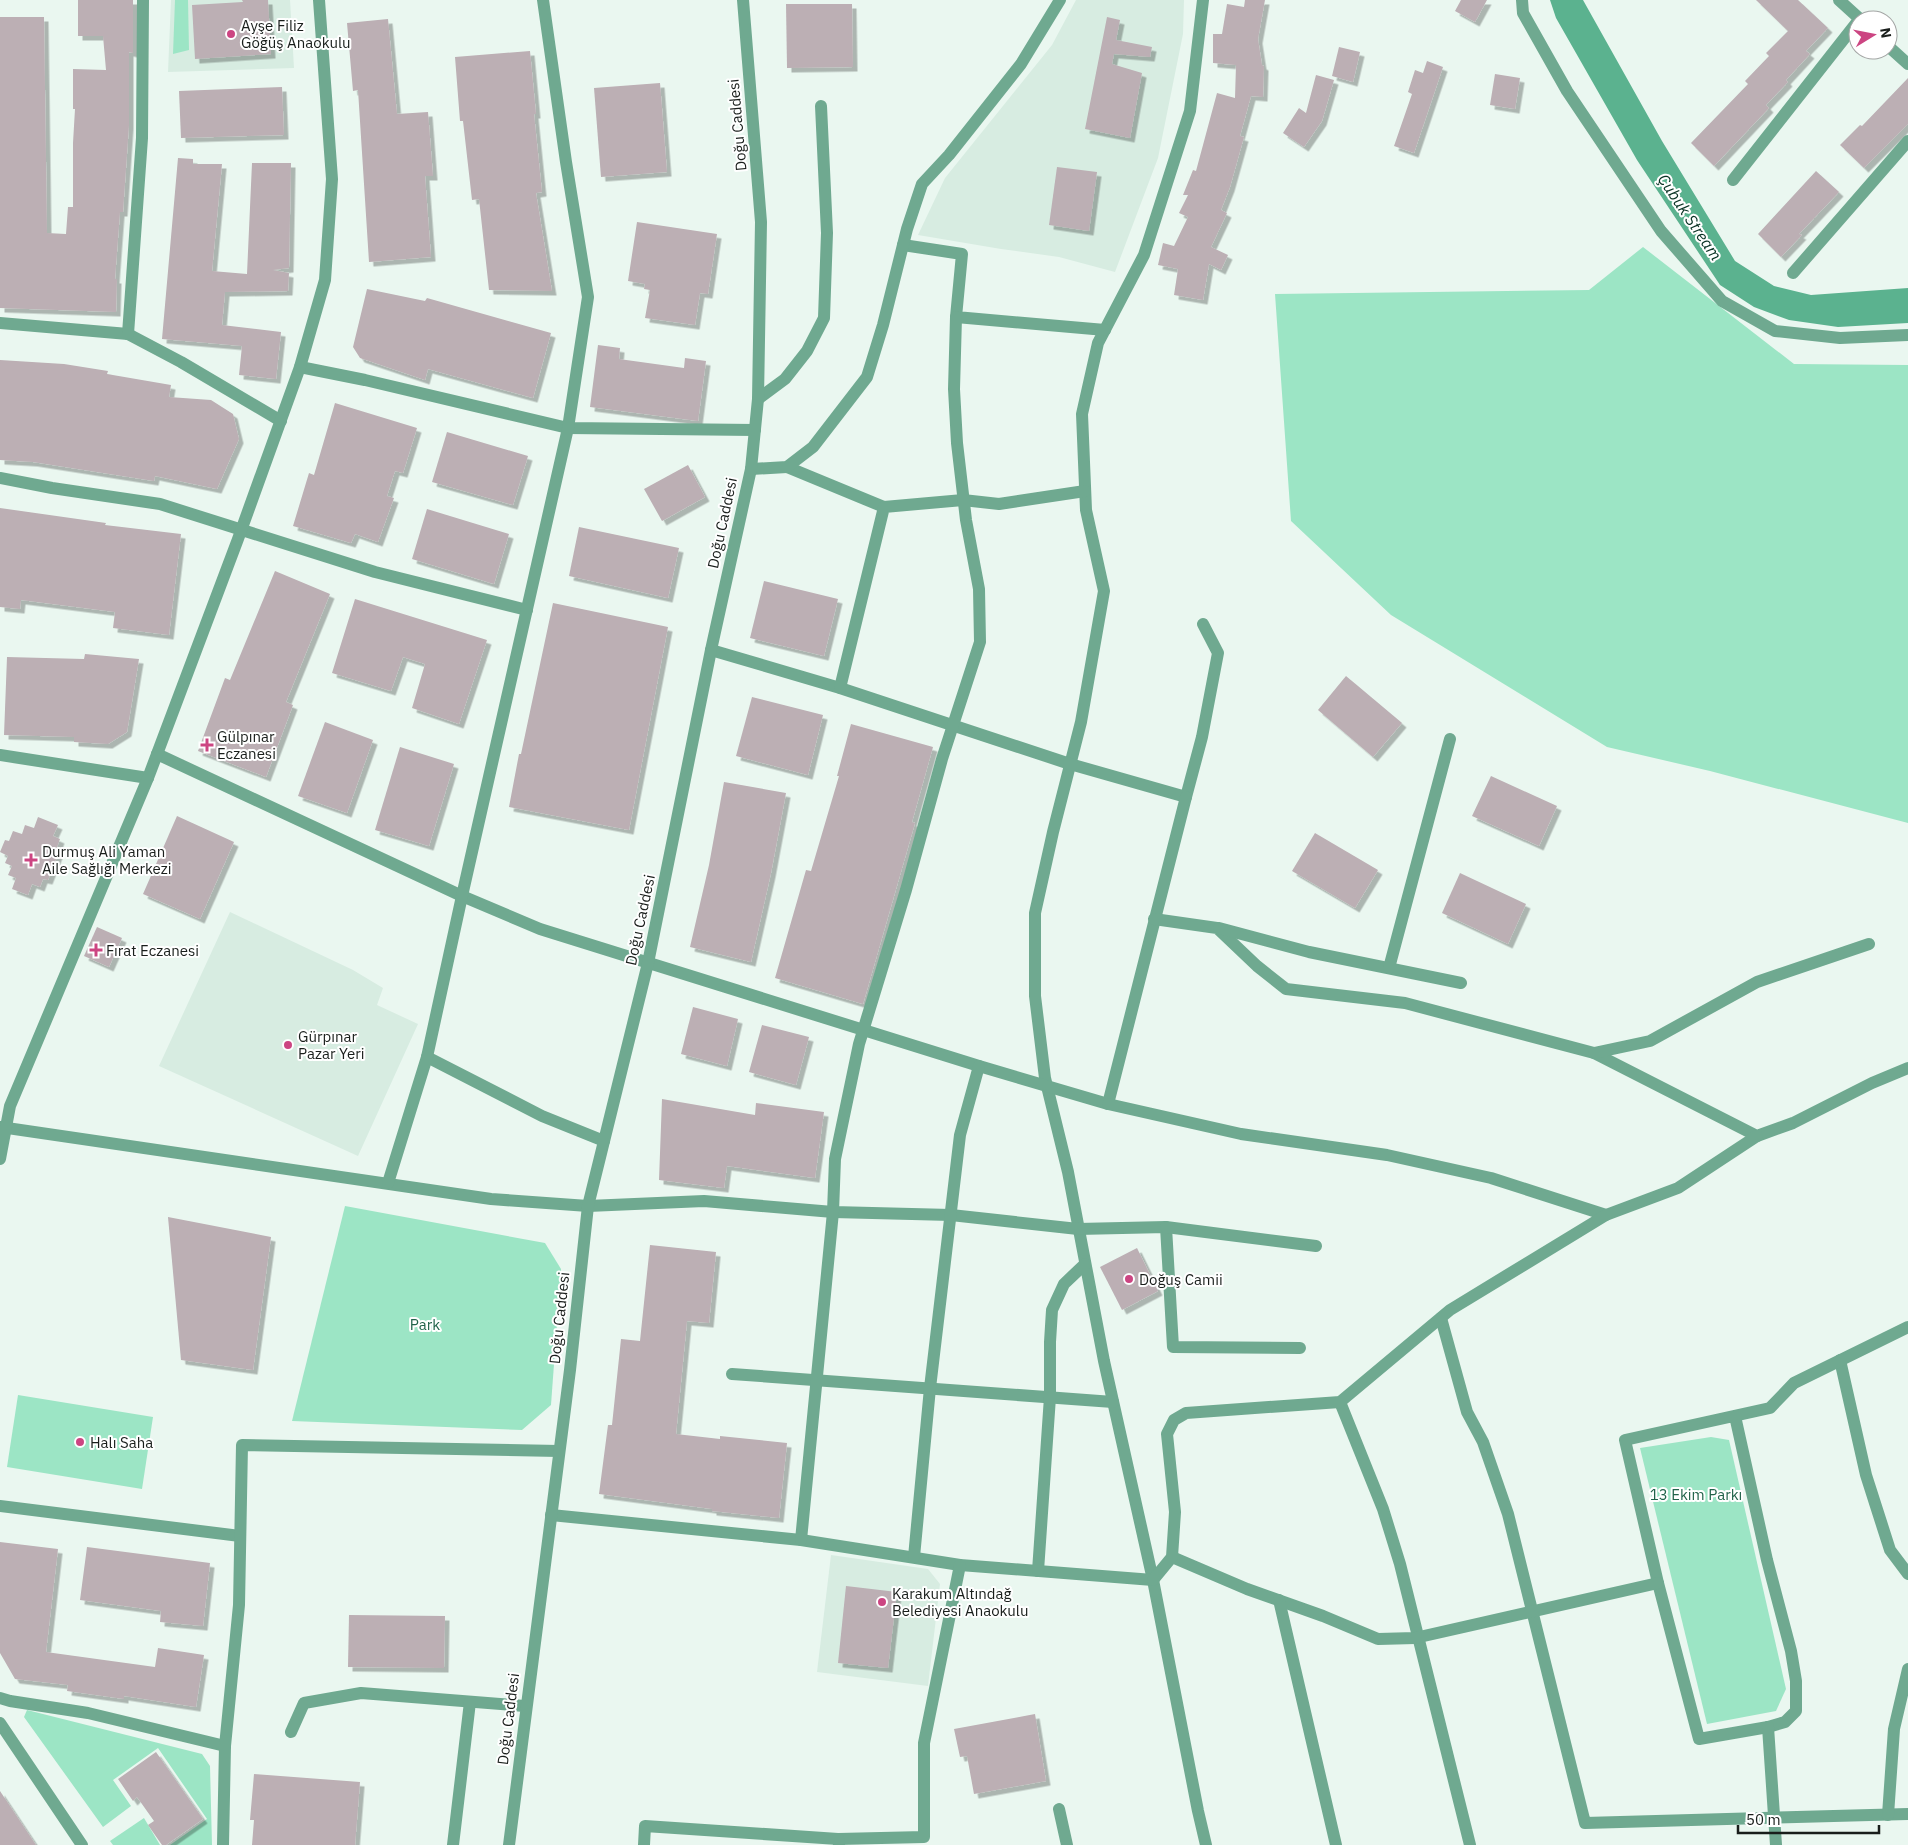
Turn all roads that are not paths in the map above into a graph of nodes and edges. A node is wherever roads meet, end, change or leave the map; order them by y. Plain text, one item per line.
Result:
1 (143, 0) edge
2 (319, 0) edge
3 (543, 0) edge
4 (743, 0) edge
5 (1060, 0) edge
6 (1203, 0) edge
7 (1522, 0) edge
8 (1839, 0) edge
9 (1849, 10) edge
10 (1848, 34) edge
11 (1898, 55) edge
12 (1908, 64) edge
13 (821, 106) dead end
14 (1908, 141) edge
15 (1733, 180) dead end
16 (902, 246) junction
17 (1793, 272) dead end
18 (956, 317) junction
19 (0, 323) edge
20 (1105, 330) junction
21 (128, 334) junction
22 (1908, 335) edge
23 (300, 368) junction
24 (758, 399) junction
25 (280, 421) junction
26 (568, 428) junction
27 (755, 430) junction
28 (787, 467) junction
29 (751, 470) junction
30 (0, 478) edge
31 (1086, 491) junction
32 (963, 500) junction
33 (884, 507) junction
34 (241, 529) junction
35 (527, 610) junction
36 (1203, 624) dead end
37 (711, 650) junction
38 (840, 688) junction
39 (954, 724) junction
40 (1450, 739) dead end
41 (157, 754) junction
42 (0, 755) edge
43 (1070, 764) junction
44 (148, 778) junction
45 (1186, 797) junction
46 (462, 896) junction
47 (1154, 918) junction
48 (1217, 928) junction
49 (1869, 944) dead end
50 (648, 963) junction
51 (1389, 968) junction
52 (1461, 983) dead end
53 (863, 1030) junction
54 (1594, 1053) junction
55 (427, 1057) junction
56 (978, 1066) junction
57 (1908, 1068) edge
58 (1047, 1087) junction
59 (1108, 1104) junction
60 (3, 1127) edge
61 (1757, 1136) junction
62 (604, 1141) junction
63 (0, 1159) edge
64 (388, 1184) junction
65 (588, 1206) junction
66 (833, 1212) junction
67 (1606, 1214) junction
68 (951, 1215) junction
69 (1166, 1228) junction
70 (1078, 1229) junction
71 (1316, 1246) dead end
72 (1085, 1264) junction
73 (1441, 1318) junction
74 (1908, 1327) edge
75 (1300, 1348) dead end
76 (1840, 1360) junction
77 (732, 1374) dead end
78 (815, 1380) junction
79 (930, 1388) junction
80 (1050, 1397) junction
81 (1113, 1402) junction
82 (1340, 1402) junction
83 (1735, 1416) junction
84 (559, 1451) junction
85 (0, 1506) edge
86 (551, 1516) junction
87 (240, 1536) junction
88 (801, 1540) junction
89 (914, 1557) junction
90 (1172, 1557) junction
91 (960, 1565) junction
92 (1038, 1571) junction
93 (1908, 1574) edge
94 (1154, 1580) junction
95 (1658, 1582) junction
96 (1278, 1600) junction
97 (1531, 1612) junction
98 (1419, 1637) junction
99 (1908, 1669) edge
100 (0, 1698) edge
101 (470, 1702) junction
102 (525, 1706) junction
103 (0, 1723) edge
104 (1768, 1727) junction
105 (291, 1732) dead end
106 (225, 1746) junction
107 (1059, 1809) dead end
108 (1908, 1814) edge
109 (1888, 1815) junction
110 (1774, 1818) junction
111 (925, 1841) edge
112 (839, 1842) edge
113 (82, 1845) edge
114 (223, 1845) edge
115 (453, 1845) edge
116 (509, 1845) edge
117 (644, 1845) edge
118 (1067, 1845) edge
119 (1206, 1845) edge
120 (1336, 1845) edge
121 (1470, 1845) edge
122 (1776, 1845) edge

1 - 21 street
2 - 23 street
3 - 26 street
4 - 24 street, Doğu Caddesi
5 - 16 street
6 - 20 street
7 - 22 street
8 - 9 street
10 - 15 street
11 - 12 street
13 - 24 street
14 - 17 street
16 - 18 street
16 - 28 street
18 - 20 street
18 - 32 street
19 - 21 street
20 - 31 street
21 - 25 street
23 - 25 street
23 - 26 street
24 - 27 street, Doğu Caddesi
25 - 34 street
26 - 27 street
26 - 35 street
27 - 29 street, Doğu Caddesi
28 - 29 street
28 - 33 street
29 - 37 street, Doğu Caddesi
30 - 34 street
31 - 32 street
31 - 43 street
32 - 33 street
32 - 39 street
33 - 38 street
34 - 35 street
34 - 41 street
35 - 46 street
36 - 45 street
37 - 38 street
37 - 50 street, Doğu Caddesi
38 - 39 street
39 - 43 street
39 - 53 street
40 - 51 street
41 - 44 street
41 - 46 street
42 - 44 street
43 - 45 street
43 - 58 street
44 - 60 street
45 - 47 street
46 - 50 street
46 - 55 street
47 - 48 street
47 - 59 street
48 - 51 street
48 - 54 street
49 - 54 street
50 - 53 street
50 - 62 street, Doğu Caddesi
51 - 52 street
53 - 56 street
53 - 66 street
54 - 61 street
55 - 62 street
55 - 64 street
56 - 58 street
56 - 68 street
57 - 61 street
58 - 59 street
58 - 70 street
59 - 67 street
60 - 63 street
60 - 64 street
61 - 67 street
62 - 65 street, Doğu Caddesi
64 - 65 street
65 - 66 street
65 - 84 street, Doğu Caddesi
66 - 68 street
66 - 78 street
67 - 73 street
68 - 70 street
68 - 79 street
69 - 70 street
69 - 71 street
69 - 75 street
70 - 72 street
72 - 80 street
72 - 81 street
73 - 82 street
73 - 97 street
74 - 76 street
76 - 83 street
76 - 93 street
77 - 78 street
78 - 79 street
78 - 88 street
79 - 80 street
79 - 89 street
80 - 81 street
80 - 92 street
81 - 94 street
82 - 90 street
82 - 98 street
83 - 95 street
83 - 104 street
84 - 86 street, Doğu Caddesi
84 - 87 street
85 - 87 street
86 - 88 street
86 - 102 street, Doğu Caddesi
87 - 106 street
88 - 89 street
89 - 91 street
90 - 94 street
90 - 96 street
91 - 92 street
91 - 111 street
92 - 94 street
94 - 119 street
95 - 97 street
95 - 104 street
96 - 98 street
96 - 120 street
97 - 98 street
97 - 110 street
98 - 121 street
99 - 109 street
100 - 106 street
101 - 102 street
101 - 105 street
101 - 115 street
102 - 116 street, Doğu Caddesi
103 - 113 street
104 - 110 street
106 - 114 street
107 - 118 street
108 - 109 street
109 - 110 street
110 - 122 street
111 - 112 street
112 - 117 street

